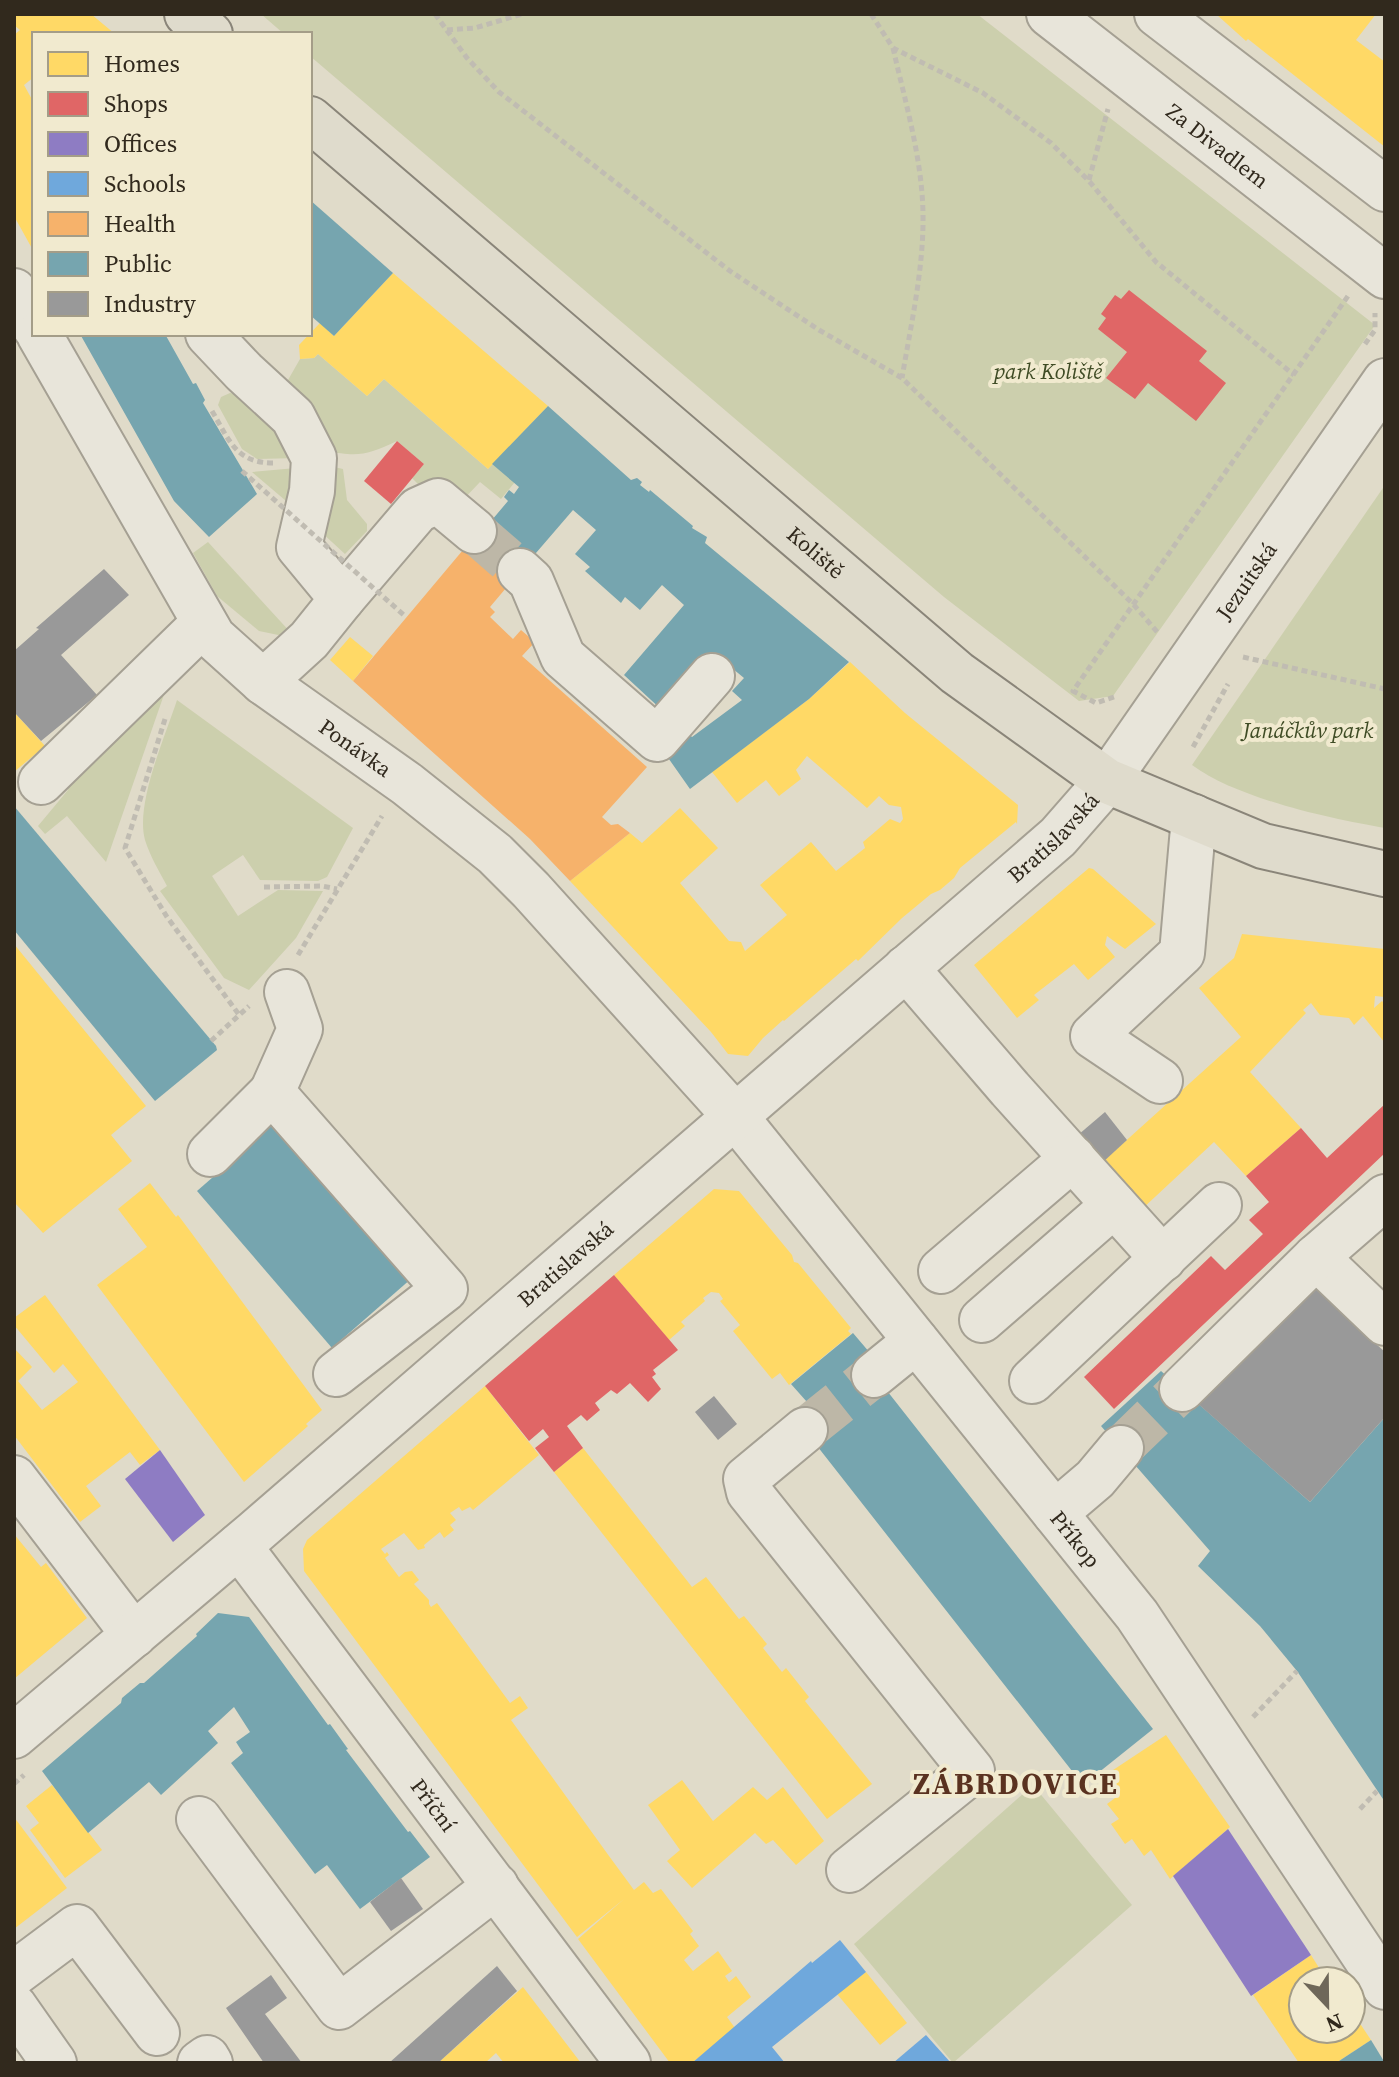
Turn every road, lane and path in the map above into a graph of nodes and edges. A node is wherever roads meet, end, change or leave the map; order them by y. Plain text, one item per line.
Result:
1 (187, 14) edge
2 (435, 14) edge
3 (522, 14) edge
4 (871, 14) edge
5 (1049, 14) edge
6 (1157, 14) edge
7 (446, 30) junction
8 (208, 32) edge
9 (893, 48) junction
10 (1110, 100) dead end
11 (312, 121) edge
12 (1089, 181) junction
13 (1385, 189) edge
14 (14, 291) edge
15 (1371, 291) edge
16 (32, 322) edge
17 (40, 336) edge
18 (210, 336) edge
19 (1371, 368) edge
20 (1294, 375) junction
21 (902, 378) junction
22 (242, 471) dead end
23 (474, 531) tunnel mouth
24 (520, 571) tunnel mouth
25 (342, 599) junction
26 (1133, 604) junction
27 (406, 617) dead end
28 (204, 623) junction
29 (1170, 624) dead end
30 (1243, 657) dead end
31 (712, 676) dead end
32 (263, 682) junction
33 (1385, 689) edge
34 (1116, 696) dead end
35 (166, 717) dead end
36 (1107, 781) junction
37 (41, 782) dead end
38 (1194, 817) junction
39 (380, 819) dead end
40 (1385, 874) edge
41 (264, 887) dead end
42 (337, 889) junction
43 (906, 968) junction
44 (287, 992) joint
45 (240, 1016) dead end
46 (226, 1030) dead end
47 (211, 1041) dead end
48 (1160, 1081) dead end
49 (272, 1092) junction
50 (735, 1116) junction
51 (210, 1154) dead end
52 (1073, 1158) junction
53 (1385, 1197) edge
54 (1114, 1205) junction
55 (1219, 1205) dead end
56 (1316, 1257) junction
57 (1163, 1259) junction
58 (941, 1271) dead end
59 (445, 1289) junction
60 (982, 1320) dead end
61 (1385, 1323) edge
62 (485, 1333) junction
63 (916, 1341) junction
64 (336, 1374) dead end
65 (874, 1375) tunnel mouth
66 (1032, 1381) dead end
67 (1182, 1389) tunnel mouth
68 (805, 1430) tunnel mouth
69 (1121, 1448) tunnel mouth
70 (14, 1478) edge
71 (1055, 1513) junction
72 (239, 1546) junction
73 (134, 1635) junction
74 (1297, 1671) dead end
75 (1225, 1747) junction
76 (20, 1755) edge
77 (14, 1784) edge
78 (1377, 1791) dead end
79 (1360, 1809) dead end
80 (199, 1819) dead end
81 (849, 1870) dead end
82 (496, 1886) junction
83 (14, 1974) edge
84 (1385, 1987) edge
85 (14, 2006) edge
86 (157, 2033) dead end
87 (54, 2063) edge
88 (200, 2063) edge
89 (210, 2063) edge
90 (628, 2063) edge

1 - 8 main road
2 - 7 path
3 - 7 path
4 - 9 path
5 - 15 street, Za Divadlem
6 - 13 street
7 - 21 path
9 - 12 path
9 - 21 path
10 - 12 path
11 - 36 main road, Koliště
12 - 20 path
14 - 16 street
15 - 19 path
15 - 20 path
17 - 28 street, Ponávka
18 - 25 street
19 - 36 street, Jezuitská
20 - 26 path
21 - 26 path
22 - 27 path, bridge
23 - 25 street
24 - 31 street
25 - 32 street
26 - 29 path
26 - 34 path
28 - 32 street, Ponávka
28 - 37 street
30 - 33 path
32 - 50 street, Ponávka
35 - 45 path
36 - 38 main road, Koliště
36 - 43 street, Bratislavská
38 - 40 main road, Koliště
38 - 48 street
39 - 42 path
41 - 42 path
42 - 44 path
43 - 50 street, Bratislavská
43 - 52 street
44 - 49 street
46 - 47 path
49 - 51 street
49 - 59 street
50 - 62 street, Bratislavská
50 - 63 street, Příkop
52 - 54 street
52 - 58 street
53 - 56 street
54 - 57 street
54 - 60 street
55 - 57 street
56 - 61 street
56 - 67 street
57 - 66 street
59 - 62 street
59 - 64 street
62 - 72 street, Bratislavská
63 - 65 street
63 - 71 street, Příkop
68 - 81 street
69 - 71 street
70 - 73 street
71 - 75 street, Příkop
72 - 73 street, Bratislavská
72 - 82 street, Příční
73 - 76 street, Bratislavská
74 - 75 path
75 - 84 street, Příkop
76 - 77 path
78 - 79 path
80 - 82 street
82 - 90 street, Příční
83 - 86 street
85 - 87 street
88 - 89 street

